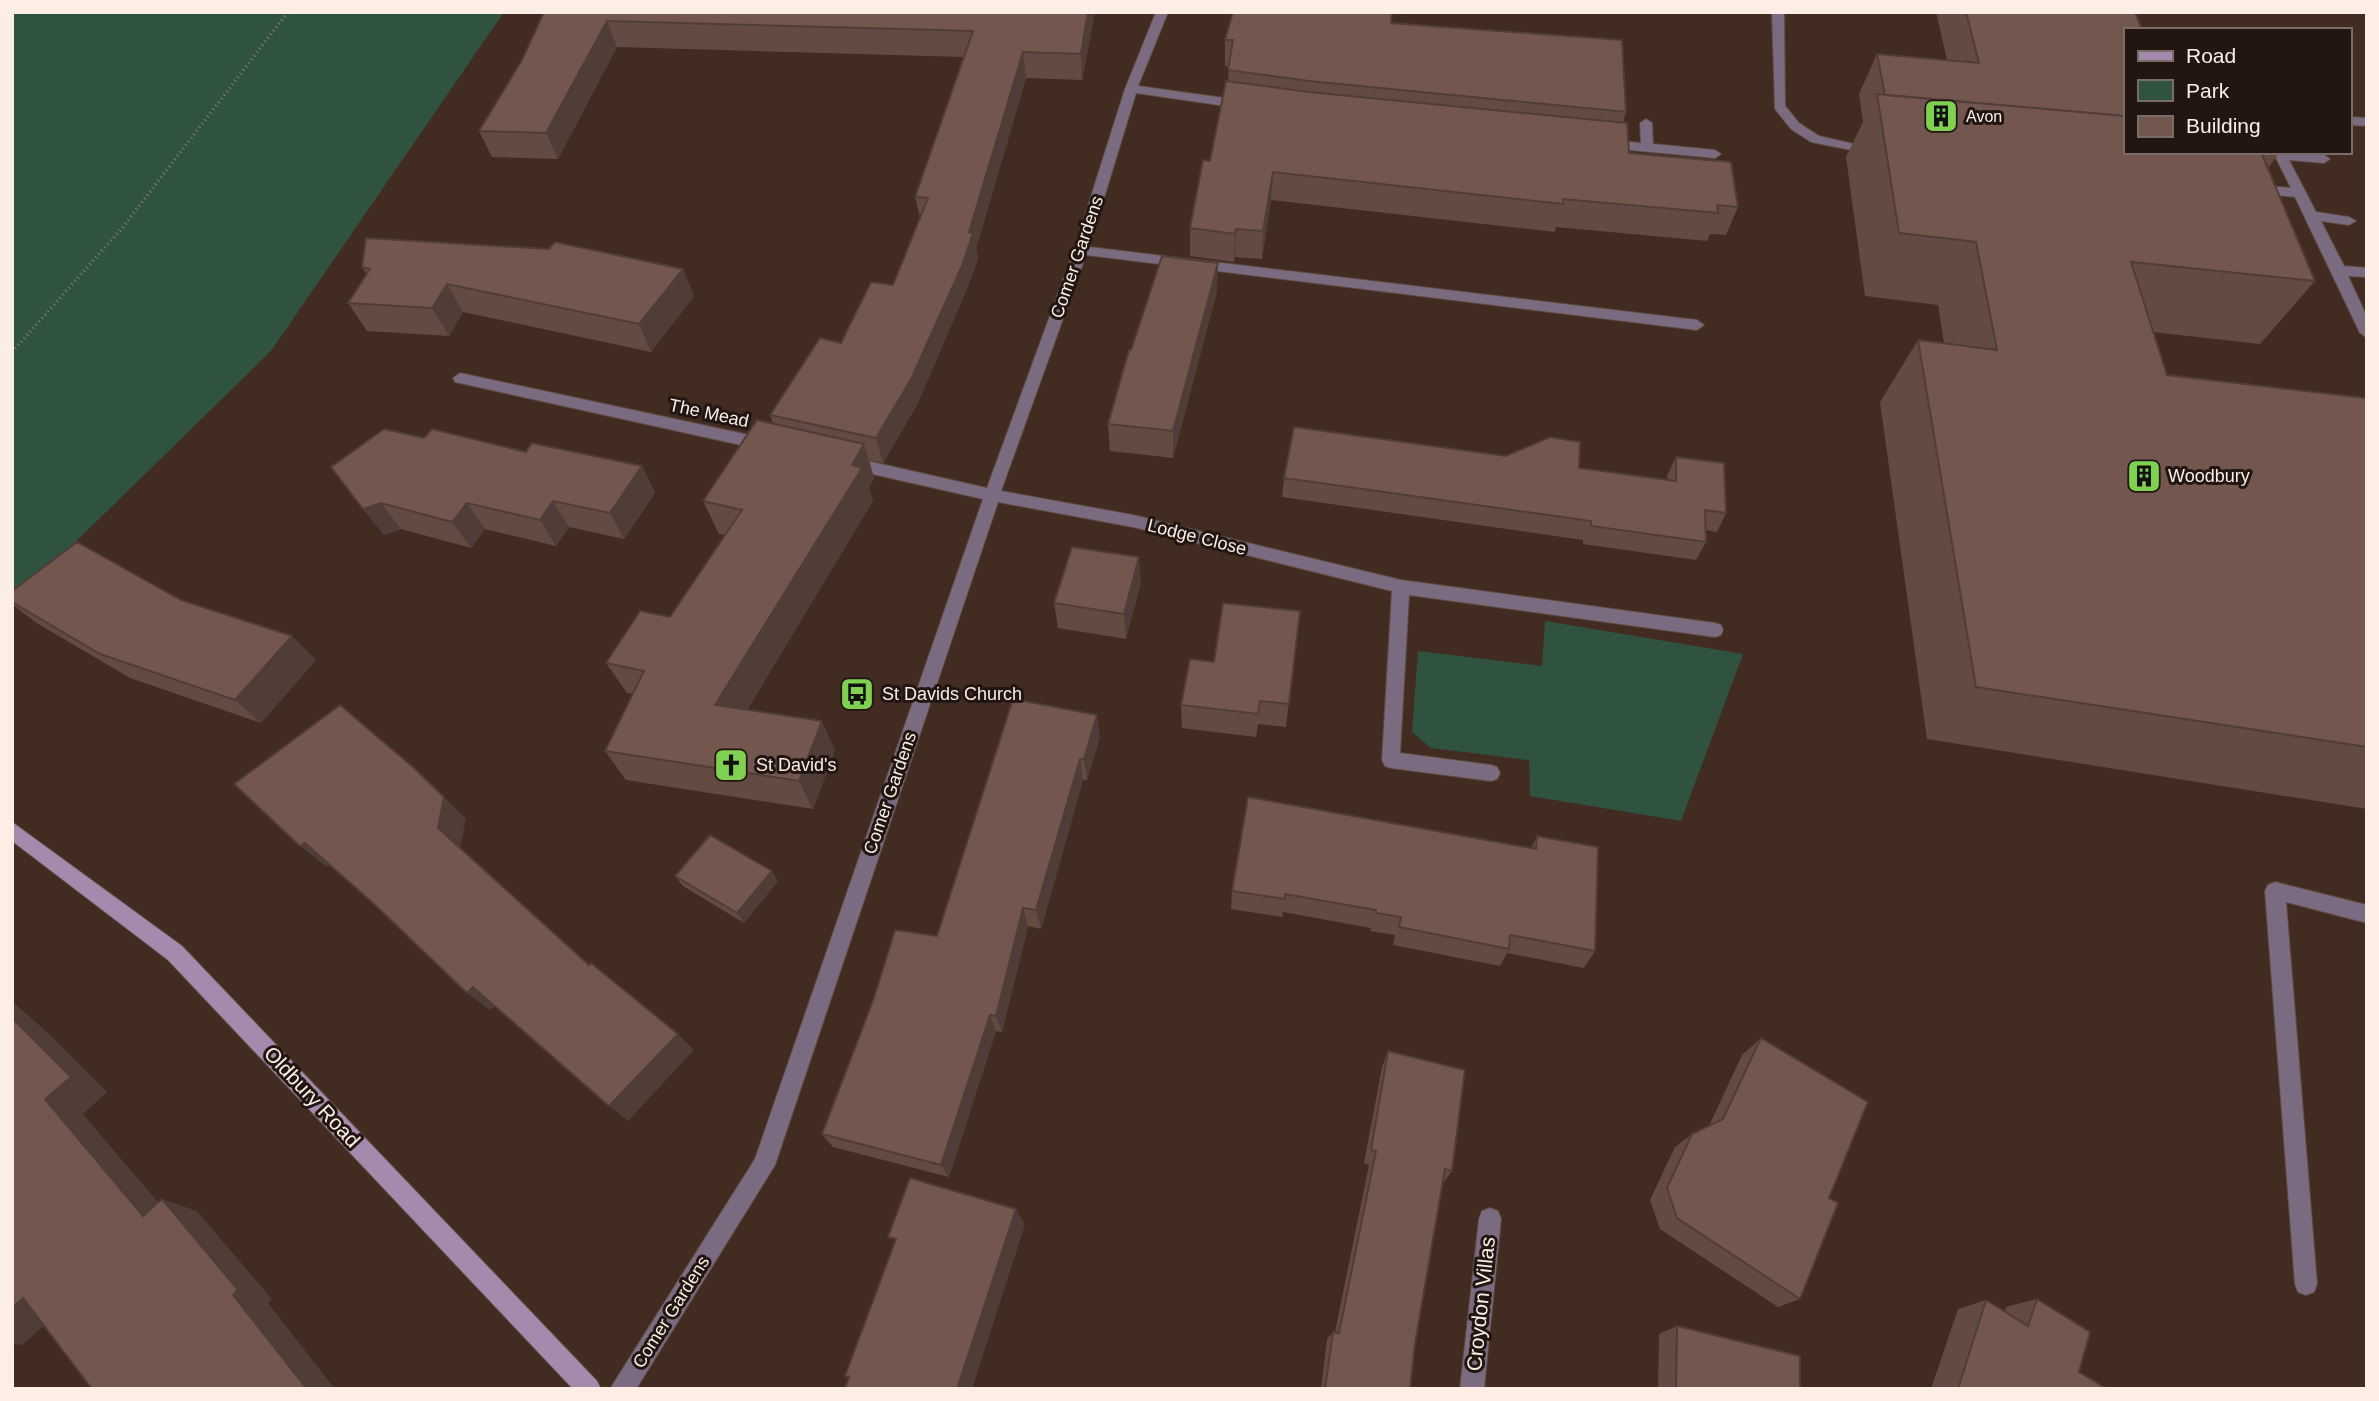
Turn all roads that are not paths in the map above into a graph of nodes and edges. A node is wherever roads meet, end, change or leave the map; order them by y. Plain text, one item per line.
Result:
1 (1162, 12) edge
2 (1778, 12) edge
3 (1131, 89) junction
4 (1266, 108) edge
5 (1646, 123) dead end
6 (1592, 142) edge
7 (1647, 148) junction
8 (1886, 153) edge
9 (1715, 154) dead end
10 (2280, 154) edge
11 (2287, 154) edge
12 (2324, 159) dead end
13 (2246, 188) edge
14 (2300, 194) junction
15 (2312, 216) junction
16 (2349, 221) dead end
17 (1081, 250) junction
18 (2339, 270) junction
19 (2367, 273) edge
20 (1697, 325) dead end
21 (2367, 333) edge
22 (460, 378) dead end
23 (787, 450) edge
24 (828, 459) edge
25 (992, 495) junction
26 (1401, 587) junction
27 (1715, 629) dead end
28 (1491, 774) dead end
29 (12, 830) edge
30 (2367, 915) edge
31 (1490, 1219) dead end
32 (2306, 1284) dead end
33 (589, 1389) edge
34 (621, 1389) edge
35 (1472, 1389) edge

1 - 3 street, Comer Gardens
2 - 8 street
3 - 4 street
3 - 17 street, Comer Gardens
5 - 7 street
6 - 7 street
7 - 9 street
10 - 14 street
11 - 12 street
13 - 14 street
14 - 15 street
15 - 16 street
15 - 18 street
17 - 20 street
17 - 25 street, Comer Gardens
18 - 19 street
18 - 21 street
22 - 23 street, The Mead
24 - 25 street
25 - 26 street, Lodge Close
25 - 34 street, Comer Gardens
26 - 27 street, Lodge Close
26 - 28 street
29 - 33 street, Oldbury Road
30 - 32 street
31 - 35 street, Croydon Villas

